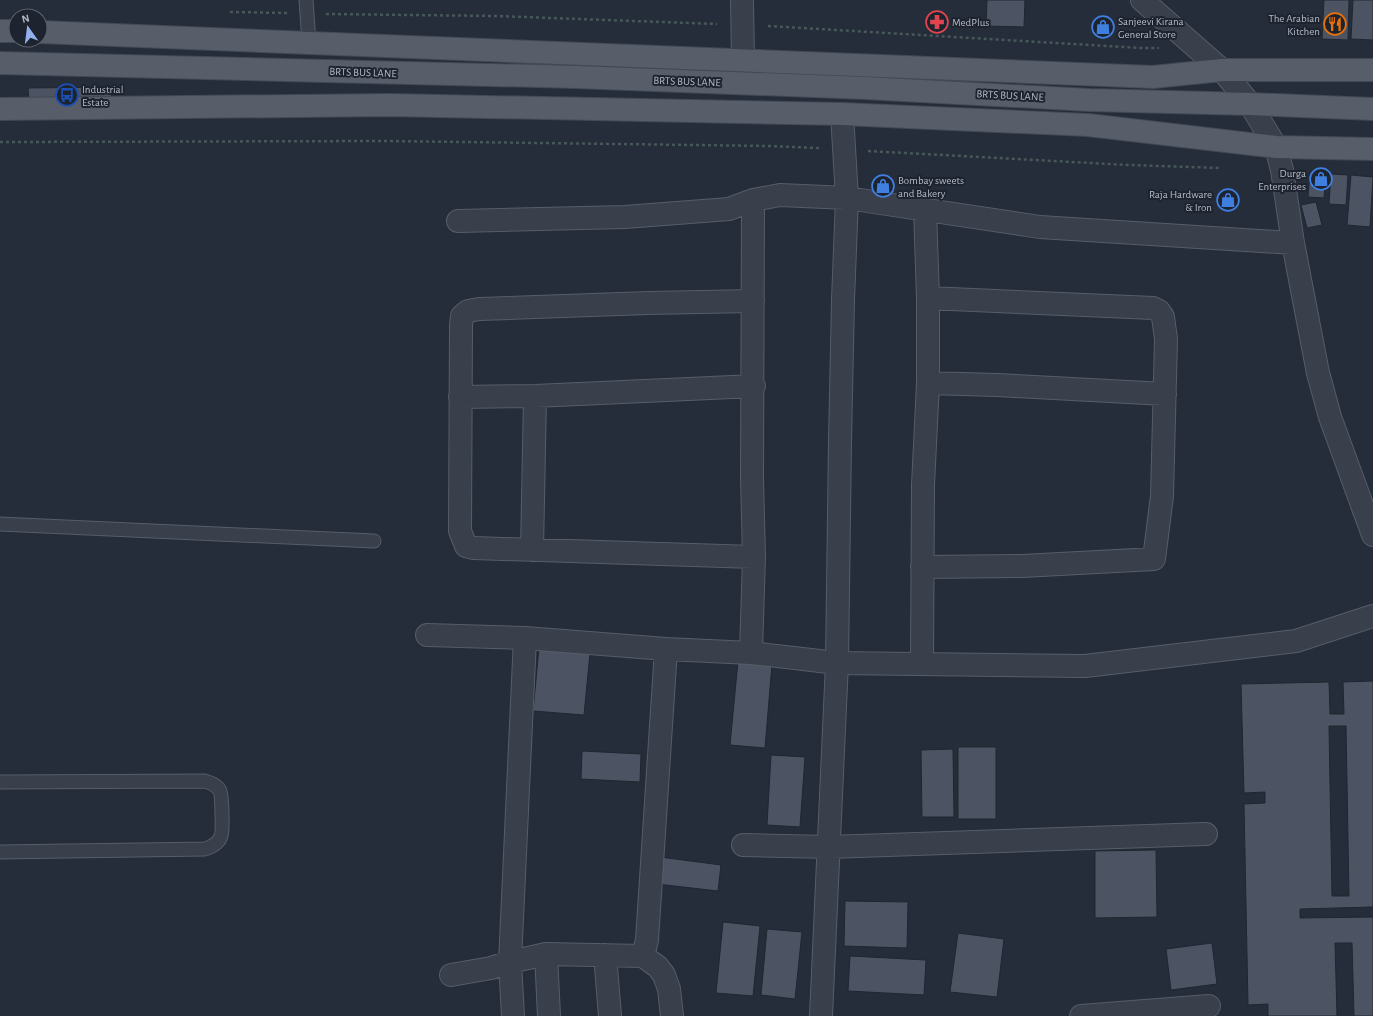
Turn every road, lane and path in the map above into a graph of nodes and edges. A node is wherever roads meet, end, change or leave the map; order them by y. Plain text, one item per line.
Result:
1 (306, 0) edge
2 (742, 0) edge
3 (1142, 0) edge
4 (229, 12) dead end
5 (307, 14) junction
6 (742, 25) junction
7 (48, 32) edge
8 (309, 42) junction
9 (1196, 47) junction
10 (743, 60) junction
11 (0, 63) edge
12 (1222, 70) junction
13 (1373, 70) edge
14 (1250, 104) junction
15 (0, 109) edge
16 (1373, 109) edge
17 (842, 114) junction
18 (0, 142) edge
19 (1276, 147) junction
20 (1373, 149) edge
21 (845, 150) junction
22 (1228, 168) dead end
23 (848, 198) junction
24 (754, 200) junction
25 (925, 210) junction
26 (458, 221) dead end
27 (1293, 243) junction
28 (928, 298) junction
29 (753, 301) junction
30 (928, 383) junction
31 (754, 386) junction
32 (1165, 394) junction
33 (535, 396) junction
34 (460, 397) junction
35 (0, 524) edge
36 (1373, 535) edge
37 (374, 541) dead end
38 (532, 550) junction
39 (754, 557) junction
40 (922, 567) junction
41 (1373, 616) edge
42 (427, 635) dead end
43 (525, 638) junction
44 (666, 649) junction
45 (751, 653) junction
46 (837, 663) junction
47 (922, 663) junction
48 (0, 782) edge
49 (1206, 834) dead end
50 (743, 845) dead end
51 (829, 847) junction
52 (0, 852) edge
53 (546, 954) junction
54 (605, 955) junction
55 (643, 956) junction
56 (510, 962) junction
57 (451, 975) dead end
58 (1209, 1006) dead end
59 (513, 1016) edge
60 (549, 1016) edge
61 (610, 1016) edge
62 (672, 1016) edge
63 (821, 1016) edge
64 (1082, 1016) edge

1 - 5 lane
2 - 6 street
3 - 9 street
4 - 5 path
5 - 6 path
5 - 8 lane
6 - 9 path
6 - 10 street
7 - 8 main road
8 - 10 main road
9 - 12 street
10 - 12 main road
11 - 14 main road, BRTS BUS LANE
12 - 13 main road
12 - 14 street
14 - 16 main road, BRTS BUS LANE
14 - 19 street
15 - 17 main road
17 - 19 main road
17 - 21 street
18 - 21 path
19 - 20 main road
19 - 27 street
21 - 22 path
21 - 23 street
23 - 24 street
23 - 25 street
23 - 46 street
24 - 26 street
24 - 29 street
25 - 27 street
25 - 28 street
27 - 36 street
28 - 30 street
28 - 32 street
29 - 31 street
29 - 34 street
30 - 32 street
30 - 40 street
31 - 33 street
31 - 39 street
32 - 40 street
33 - 34 street
33 - 38 street
34 - 38 street
35 - 37 lane
38 - 39 street
39 - 45 street
40 - 47 street
41 - 47 street
42 - 43 street
43 - 44 street
43 - 56 street
44 - 45 street
44 - 55 street
45 - 46 street
46 - 47 street
46 - 51 street
48 - 52 lane
49 - 51 street
50 - 51 street
51 - 63 street
53 - 54 street
53 - 56 street
53 - 60 street
54 - 55 street
54 - 61 street
55 - 62 street
56 - 57 street
56 - 59 street
58 - 64 street

